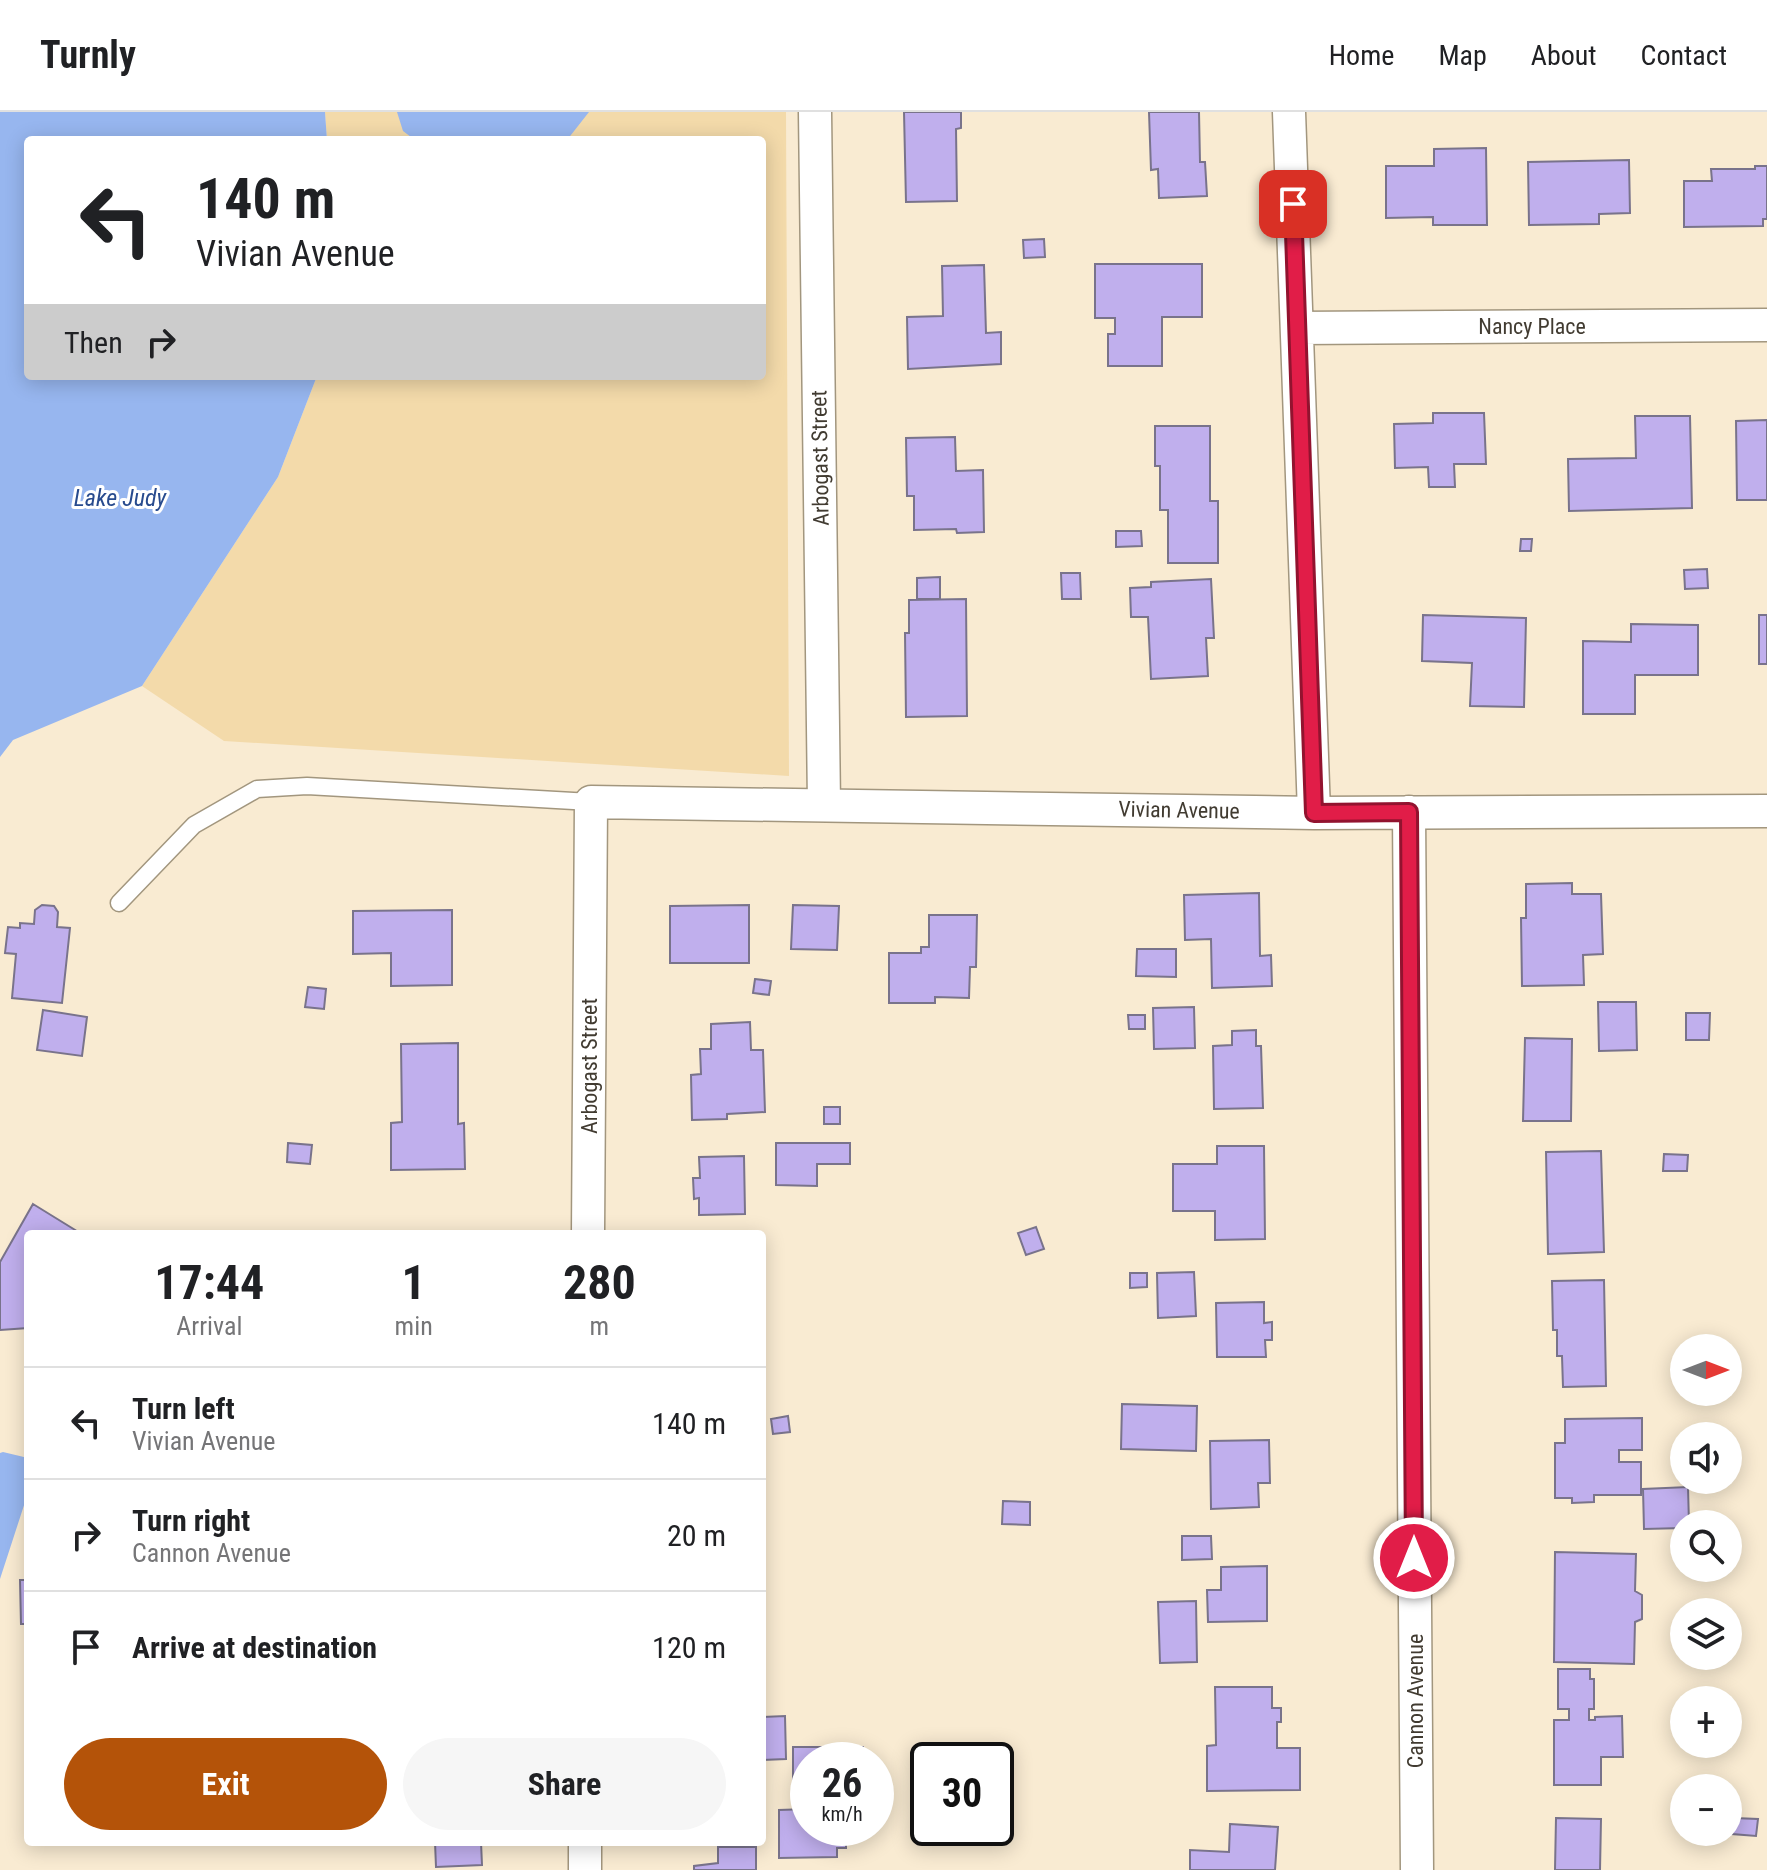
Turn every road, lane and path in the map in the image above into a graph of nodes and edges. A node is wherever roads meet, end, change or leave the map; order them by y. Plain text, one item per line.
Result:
1 (815, 112) edge
2 (1289, 112) edge
3 (1767, 325) edge
4 (1297, 328) junction
5 (591, 802) junction
6 (824, 804) junction
7 (1767, 811) edge
8 (1409, 812) junction
9 (1314, 813) junction
10 (119, 903) dead end
11 (588, 1230) edge
12 (585, 1846) edge
13 (585, 1870) edge
14 (1417, 1870) edge

1 - 6 street, Arbogast Street
2 - 4 street
3 - 4 street, Nancy Place
4 - 9 street
5 - 6 street, Vivian Avenue
5 - 10 lane
5 - 11 street, Arbogast Street
6 - 9 street, Vivian Avenue
7 - 8 street, Vivian Avenue
8 - 9 street, Vivian Avenue
8 - 14 street, Cannon Avenue
12 - 13 street

